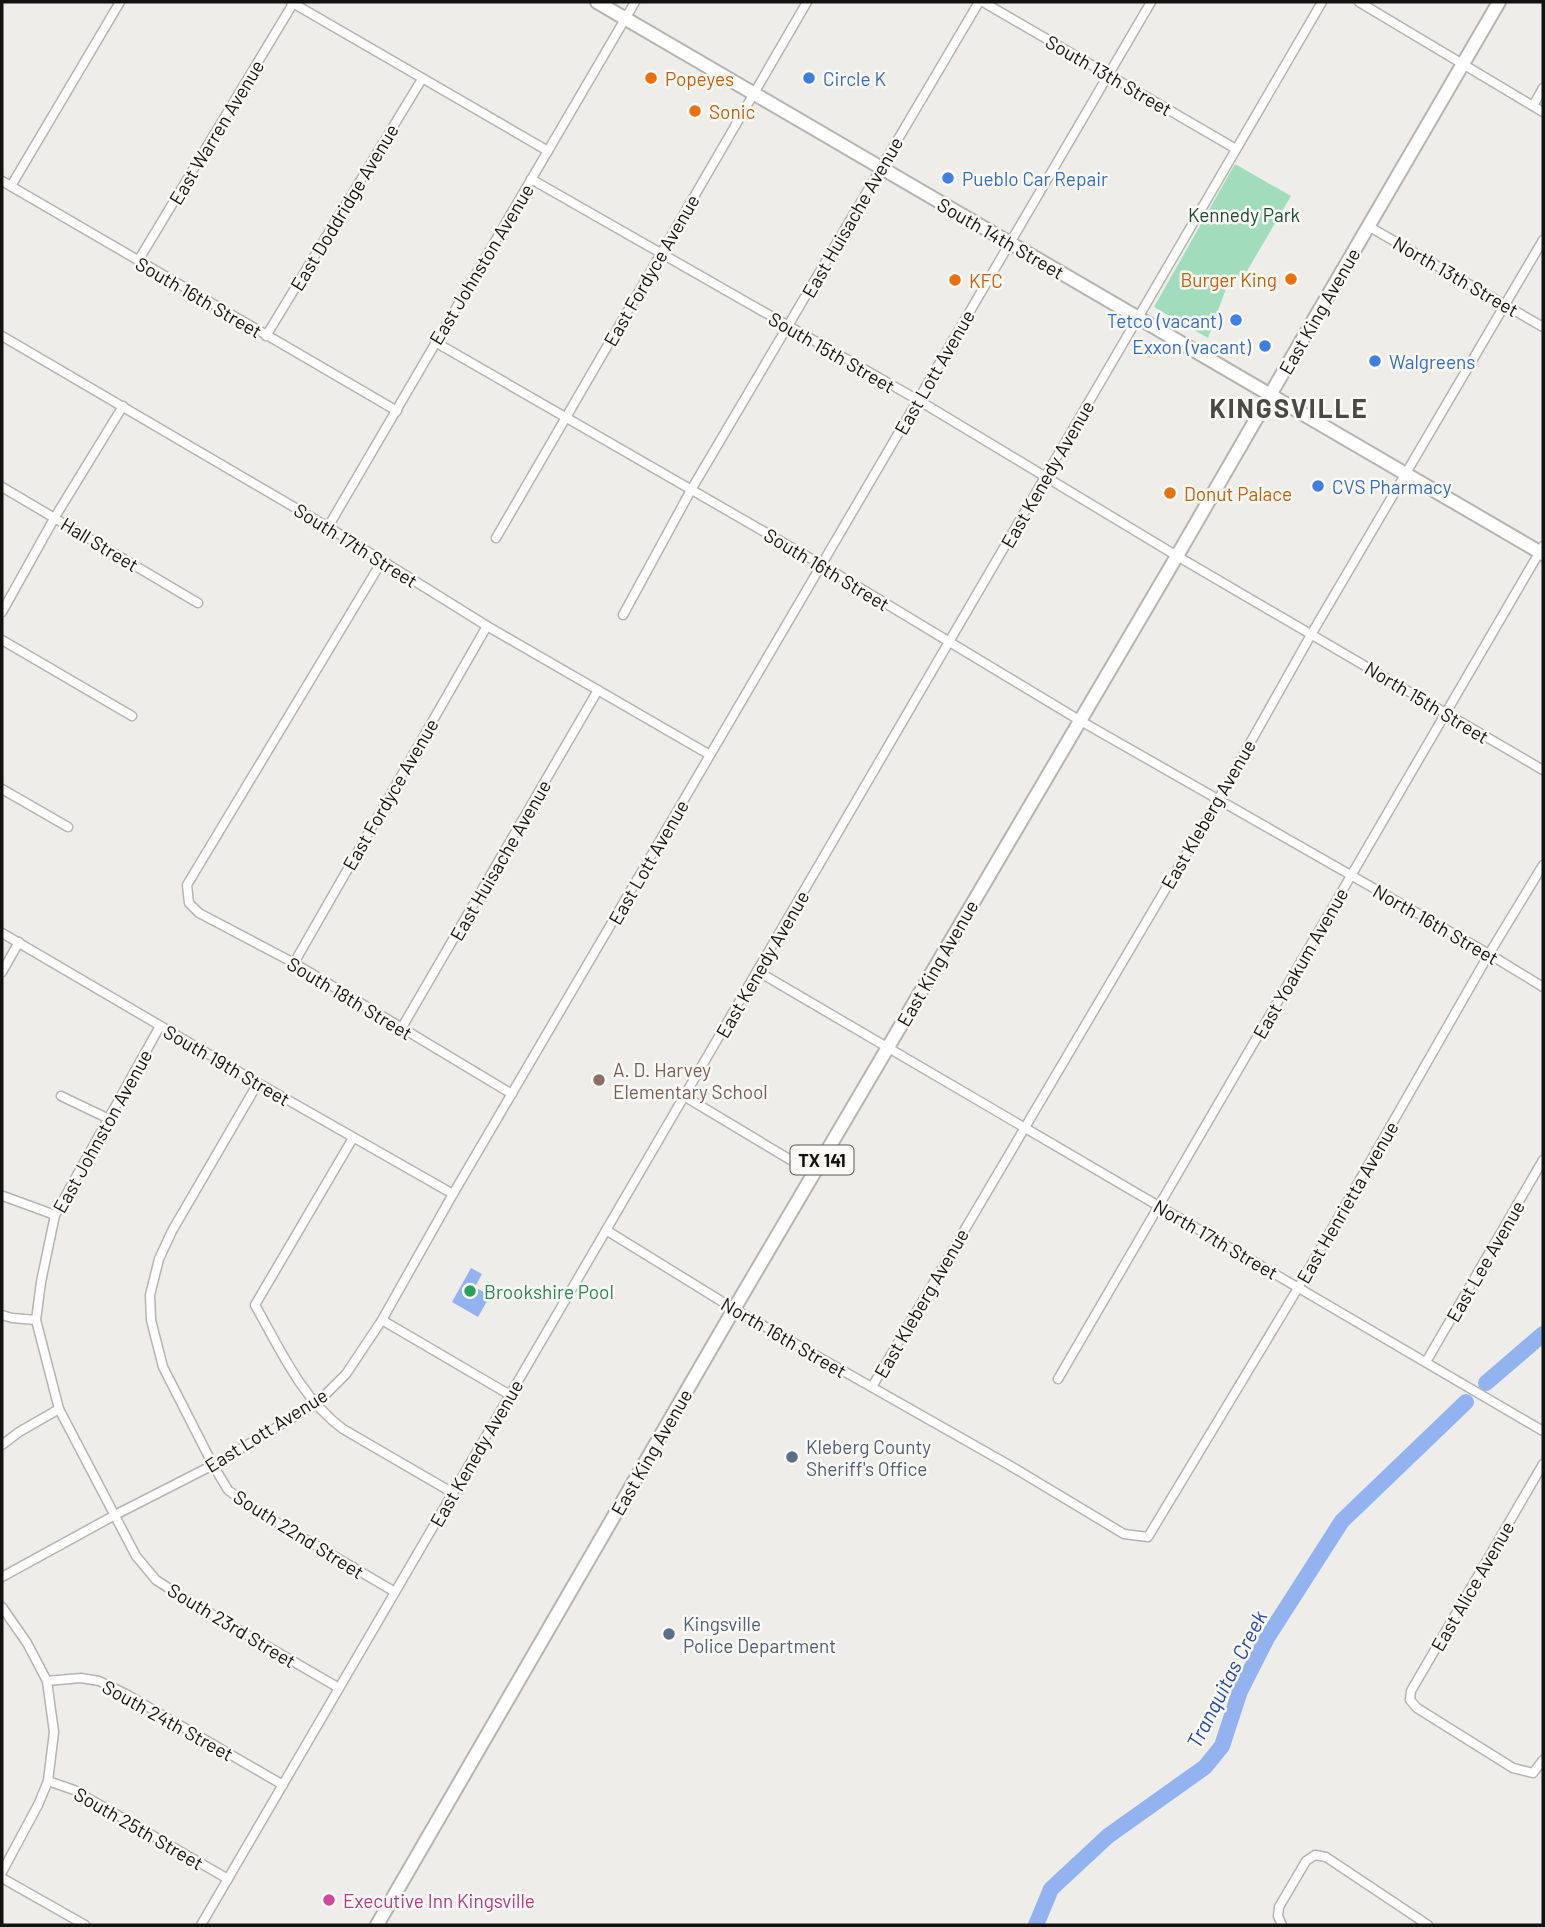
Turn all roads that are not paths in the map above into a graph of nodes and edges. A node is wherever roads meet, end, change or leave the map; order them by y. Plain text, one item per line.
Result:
1 (120, 2) edge
2 (293, 2) edge
3 (597, 2) edge
4 (635, 2) edge
5 (807, 2) edge
6 (981, 2) edge
7 (1151, 2) edge
8 (1322, 2) edge
9 (1359, 2) edge
10 (1499, 2) edge
11 (625, 18) junction
12 (1463, 63) junction
13 (1109, 75) junction
14 (422, 79) junction
15 (1543, 88) edge
16 (754, 94) junction
17 (1533, 106) junction
18 (1543, 112) edge
19 (1236, 149) junction
20 (548, 151) junction
21 (881, 168) junction
22 (531, 180) junction
23 (2, 181) edge
24 (11, 186) junction
25 (1368, 226) junction
26 (1543, 240) edge
27 (1010, 243) junction
28 (661, 253) junction
29 (138, 261) junction
30 (1504, 304) junction
31 (1138, 318) junction
32 (788, 327) junction
33 (1543, 327) edge
34 (2, 336) edge
35 (266, 336) junction
36 (435, 342) junction
37 (1270, 395) junction
38 (918, 401) junction
39 (123, 406) junction
40 (397, 411) junction
41 (565, 417) junction
42 (1405, 473) junction
43 (1045, 477) junction
44 (2, 487) edge
45 (691, 490) junction
46 (55, 517) junction
47 (328, 527) junction
48 (496, 538) dead end
49 (1542, 551) edge
50 (1177, 556) junction
51 (382, 561) junction
52 (822, 565) junction
53 (198, 603) dead end
54 (2, 612) edge
55 (623, 615) dead end
56 (487, 626) junction
57 (1312, 634) junction
58 (2, 640) edge
59 (949, 642) junction
60 (598, 690) junction
61 (1445, 713) junction
62 (132, 716) dead end
63 (1079, 720) junction
64 (710, 755) junction
65 (1543, 770) edge
66 (2, 789) edge
67 (1218, 800) junction
68 (68, 827) dead end
69 (1543, 865) edge
70 (1351, 875) junction
71 (2, 933) edge
72 (19, 942) junction
73 (1489, 954) junction
74 (294, 962) junction
75 (757, 971) junction
76 (2, 972) edge
77 (1543, 987) edge
78 (160, 1026) junction
79 (401, 1029) junction
80 (888, 1048) junction
81 (258, 1083) junction
82 (512, 1094) junction
83 (61, 1096) dead end
84 (684, 1097) junction
85 (107, 1118) junction
86 (1023, 1128) junction
87 (353, 1138) junction
88 (1543, 1160) edge
89 (814, 1174) junction
90 (453, 1194) junction
91 (3, 1196) edge
92 (1159, 1206) junction
93 (55, 1215) junction
94 (606, 1230) junction
95 (1298, 1288) junction
96 (734, 1309) junction
97 (2, 1315) edge
98 (36, 1320) junction
99 (382, 1320) junction
100 (1426, 1362) junction
101 (1058, 1379) dead end
102 (872, 1387) junction
103 (510, 1395) junction
104 (316, 1404) junction
105 (59, 1409) junction
106 (1543, 1431) edge
107 (2, 1445) edge
108 (1543, 1464) edge
109 (213, 1465) junction
110 (453, 1493) junction
111 (115, 1515) junction
112 (1148, 1537) joint
113 (2, 1577) edge
114 (395, 1592) junction
115 (2, 1607) edge
116 (47, 1682) junction
117 (340, 1688) junction
118 (1542, 1762) edge
119 (48, 1781) junction
120 (283, 1785) junction
121 (2, 1872) edge
122 (2, 1878) edge
123 (228, 1879) junction
124 (85, 1925) edge
125 (201, 1925) edge
126 (377, 1925) edge
127 (1282, 1925) edge
128 (1428, 1925) edge

1 - 24 street
2 - 14 street
2 - 29 street, East Warren Avenue
3 - 11 main road, South 14th Street
4 - 11 street, East Johnston Avenue
5 - 16 street, East Fordyce Avenue
6 - 13 street, South 13th Street
6 - 21 street, East Huisache Avenue
7 - 13 street, East Lott Avenue
8 - 19 street, East Kenedy Avenue
9 - 12 street
10 - 12 main road, East King Avenue / TX 141
11 - 16 main road, South 14th Street
11 - 20 street, East Johnston Avenue
12 - 17 street
12 - 25 main road, East King Avenue / TX 141
13 - 19 street, South 13th Street
13 - 27 street, East Lott Avenue
14 - 20 street
14 - 35 street, East Doddridge Avenue
15 - 17 street
16 - 21 main road, South 14th Street
16 - 28 street, East Fordyce Avenue
17 - 18 street
19 - 31 street, East Kenedy Avenue
20 - 22 street, East Johnston Avenue
21 - 27 main road, South 14th Street
21 - 32 street, East Huisache Avenue
22 - 28 street, South 15th Street
22 - 36 street, East Johnston Avenue
23 - 24 street, South 16th Street
24 - 29 street, South 16th Street
25 - 30 street, North 13th Street
25 - 37 main road, East King Avenue / TX 141
26 - 30 street, East Kleberg Avenue
27 - 31 main road, South 14th Street
27 - 38 street, East Lott Avenue
28 - 32 street, South 15th Street
28 - 41 street, East Fordyce Avenue
29 - 35 street, South 16th Street
30 - 33 street, North 13th Street
30 - 42 street, East Kleberg Avenue
31 - 37 main road, South 14th Street
31 - 43 street, East Kenedy Avenue
32 - 38 street, South 15th Street
32 - 45 street, East Huisache Avenue
34 - 39 street, South 17th Street
35 - 40 street, South 16th Street
36 - 40 street, East Johnston Avenue
36 - 41 street, South 16th Street
37 - 42 main road, South 14th Street
37 - 50 main road, East King Avenue / TX 141
38 - 43 street, South 15th Street
38 - 52 street, East Lott Avenue
39 - 46 street
39 - 47 street, South 17th Street
40 - 47 street, East Johnston Avenue
41 - 45 street, South 16th Street
41 - 48 street, East Fordyce Avenue
42 - 49 main road, South 14th Street
42 - 57 street, East Kleberg Avenue
43 - 50 street, South 15th Street
43 - 59 street, East Kenedy Avenue
44 - 46 street, Hall Street
45 - 52 street, South 16th Street
45 - 55 street, East Huisache Avenue
46 - 53 street, Hall Street
46 - 54 street
47 - 51 street, South 17th Street
49 - 61 street, East Yoakum Avenue
50 - 57 street, South 15th Street
50 - 63 main road, East King Avenue / TX 141
51 - 56 street, South 17th Street
51 - 74 street, South 18th Street
52 - 59 street, South 16th Street
52 - 64 street, East Lott Avenue
56 - 60 street, South 17th Street
56 - 74 street, East Fordyce Avenue
57 - 61 street, North 15th Street
57 - 67 street, East Kleberg Avenue
58 - 62 street
59 - 63 street, South 16th Street
59 - 75 street, East Kenedy Avenue
60 - 64 street, South 17th Street
60 - 79 street, East Huisache Avenue
61 - 65 street, North 15th Street
61 - 70 street, East Yoakum Avenue
63 - 67 street, South 16th Street
63 - 80 main road, East King Avenue / TX 141
64 - 82 street, East Lott Avenue
66 - 68 street
67 - 70 street, North 16th Street
67 - 86 street, East Kleberg Avenue
69 - 73 street, East Henrietta Avenue
70 - 73 street, North 16th Street
70 - 92 street, East Yoakum Avenue
71 - 72 street, South 19th Street
72 - 76 street
72 - 78 street, South 19th Street
73 - 77 street, North 16th Street
73 - 95 street, East Henrietta Avenue
74 - 79 street, South 18th Street
75 - 80 street
75 - 84 street, East Kenedy Avenue
78 - 81 street, South 19th Street
78 - 85 street, East Johnston Avenue
79 - 82 street, South 18th Street
80 - 86 street, North 17th Street
80 - 89 main road, East King Avenue / TX 141
81 - 87 street, South 19th Street
81 - 109 street
82 - 90 street, East Lott Avenue
83 - 85 street
84 - 89 street
84 - 94 street, East Kenedy Avenue
85 - 93 street, East Johnston Avenue
86 - 92 street, North 17th Street
86 - 102 street, East Kleberg Avenue
87 - 90 street, South 19th Street
87 - 104 street
88 - 100 street, East Lee Avenue
89 - 96 main road, East King Avenue / TX 141
90 - 99 street, East Lott Avenue
91 - 93 street
92 - 95 street, North 17th Street
92 - 101 street, East Yoakum Avenue
93 - 98 street, East Johnston Avenue
94 - 96 street, North 16th Street
94 - 103 street, East Kenedy Avenue
95 - 100 street, North 17th Street
95 - 112 street, East Henrietta Avenue
96 - 102 street, North 16th Street
96 - 126 main road, East King Avenue / TX 141
97 - 98 street
98 - 105 street, East Johnston Avenue
99 - 103 street
99 - 104 street, East Lott Avenue
100 - 106 street, North 17th Street
102 - 112 street, North 16th Street
103 - 110 street, East Kenedy Avenue
104 - 109 street, East Lott Avenue
104 - 110 street
105 - 107 street
105 - 111 street, East Johnston Avenue
108 - 118 street, East Alice Avenue
109 - 111 street, East Lott Avenue
109 - 114 street, South 22nd Street
110 - 114 street, East Kenedy Avenue
111 - 113 street, East Lott Avenue
111 - 117 street, South 23rd Street
114 - 117 street, East Kenedy Avenue
115 - 116 street
116 - 119 street
116 - 120 street, South 24th Street
117 - 120 street, East Kenedy Avenue
119 - 121 street
119 - 123 street, South 25th Street
120 - 123 street, East Kenedy Avenue
122 - 124 street
123 - 125 street, East Kenedy Avenue
127 - 128 street

